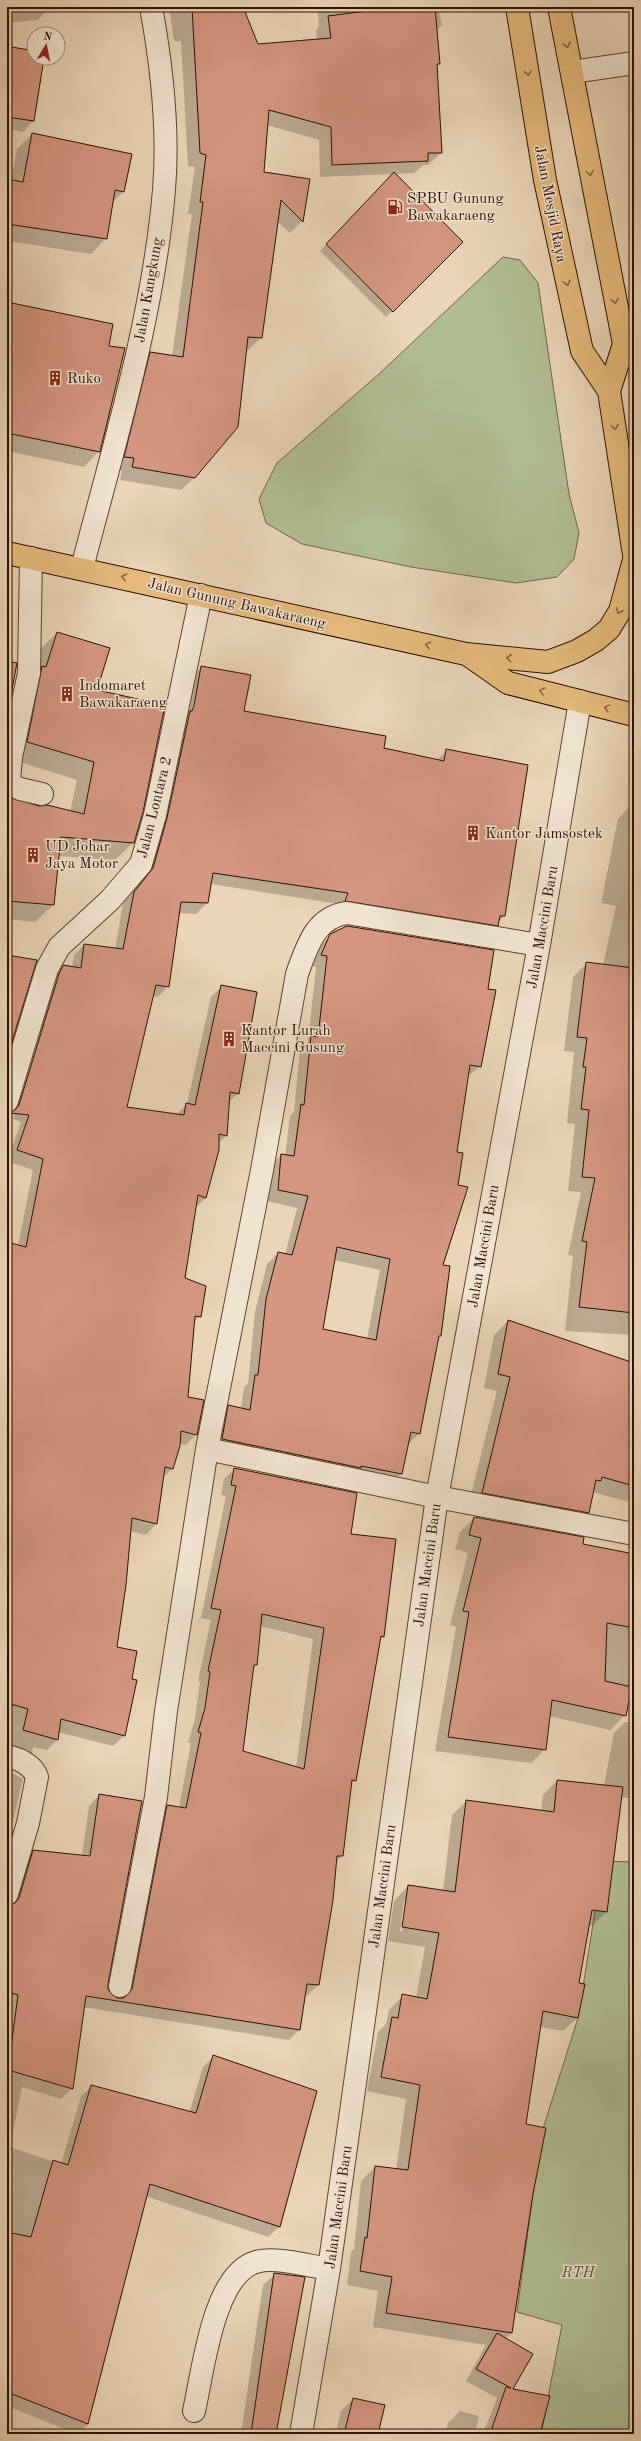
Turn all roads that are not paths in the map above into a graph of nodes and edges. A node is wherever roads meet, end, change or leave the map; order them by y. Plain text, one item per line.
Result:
1 (151, 7) edge
2 (517, 7) edge
3 (559, 7) edge
4 (634, 63) edge
5 (572, 72) junction
6 (609, 391) junction
7 (7, 553) edge
8 (634, 555) edge
9 (31, 558) junction
10 (634, 560) edge
11 (82, 568) junction
12 (201, 595) junction
13 (466, 654) junction
14 (580, 700) junction
15 (634, 714) edge
16 (42, 794) dead end
17 (539, 945) junction
18 (7, 1101) edge
19 (207, 1449) junction
20 (437, 1497) junction
21 (634, 1534) edge
22 (7, 1756) edge
23 (14, 1850) edge
24 (7, 1894) edge
25 (120, 1986) dead end
26 (329, 2269) junction
27 (194, 2411) dead end
28 (301, 2434) edge

1 - 11 street, Jalan Kangkung
2 -> 6 highway, Jalan Mesjid Raya
3 -> 5 highway, Jalan Mesjid Raya
4 - 5 street
5 -> 6 highway, Jalan Mesjid Raya
6 -> 8 highway, Jalan Mesjid Raya
7 - 9 highway, Jalan Gunung Bawakaraeng
9 - 11 highway, Jalan Gunung Bawakaraeng
9 - 16 street
10 -> 13 highway, Jalan Gunung Bawakaraeng
12 -> 11 highway, Jalan Gunung Bawakaraeng
13 -> 12 highway, Jalan Gunung Bawakaraeng
12 - 18 street, Jalan Lontara 2
14 -> 13 highway, Jalan Gunung Bawakaraeng
15 -> 14 highway, Jalan Gunung Bawakaraeng
14 - 17 street, Jalan Maccini Baru
17 - 19 street
17 - 20 street, Jalan Maccini Baru
19 - 20 street
19 - 25 street
20 - 21 street
20 - 26 street, Jalan Maccini Baru
22 - 23 street
23 - 24 street
26 - 27 street
26 - 28 street, Jalan Maccini Baru

